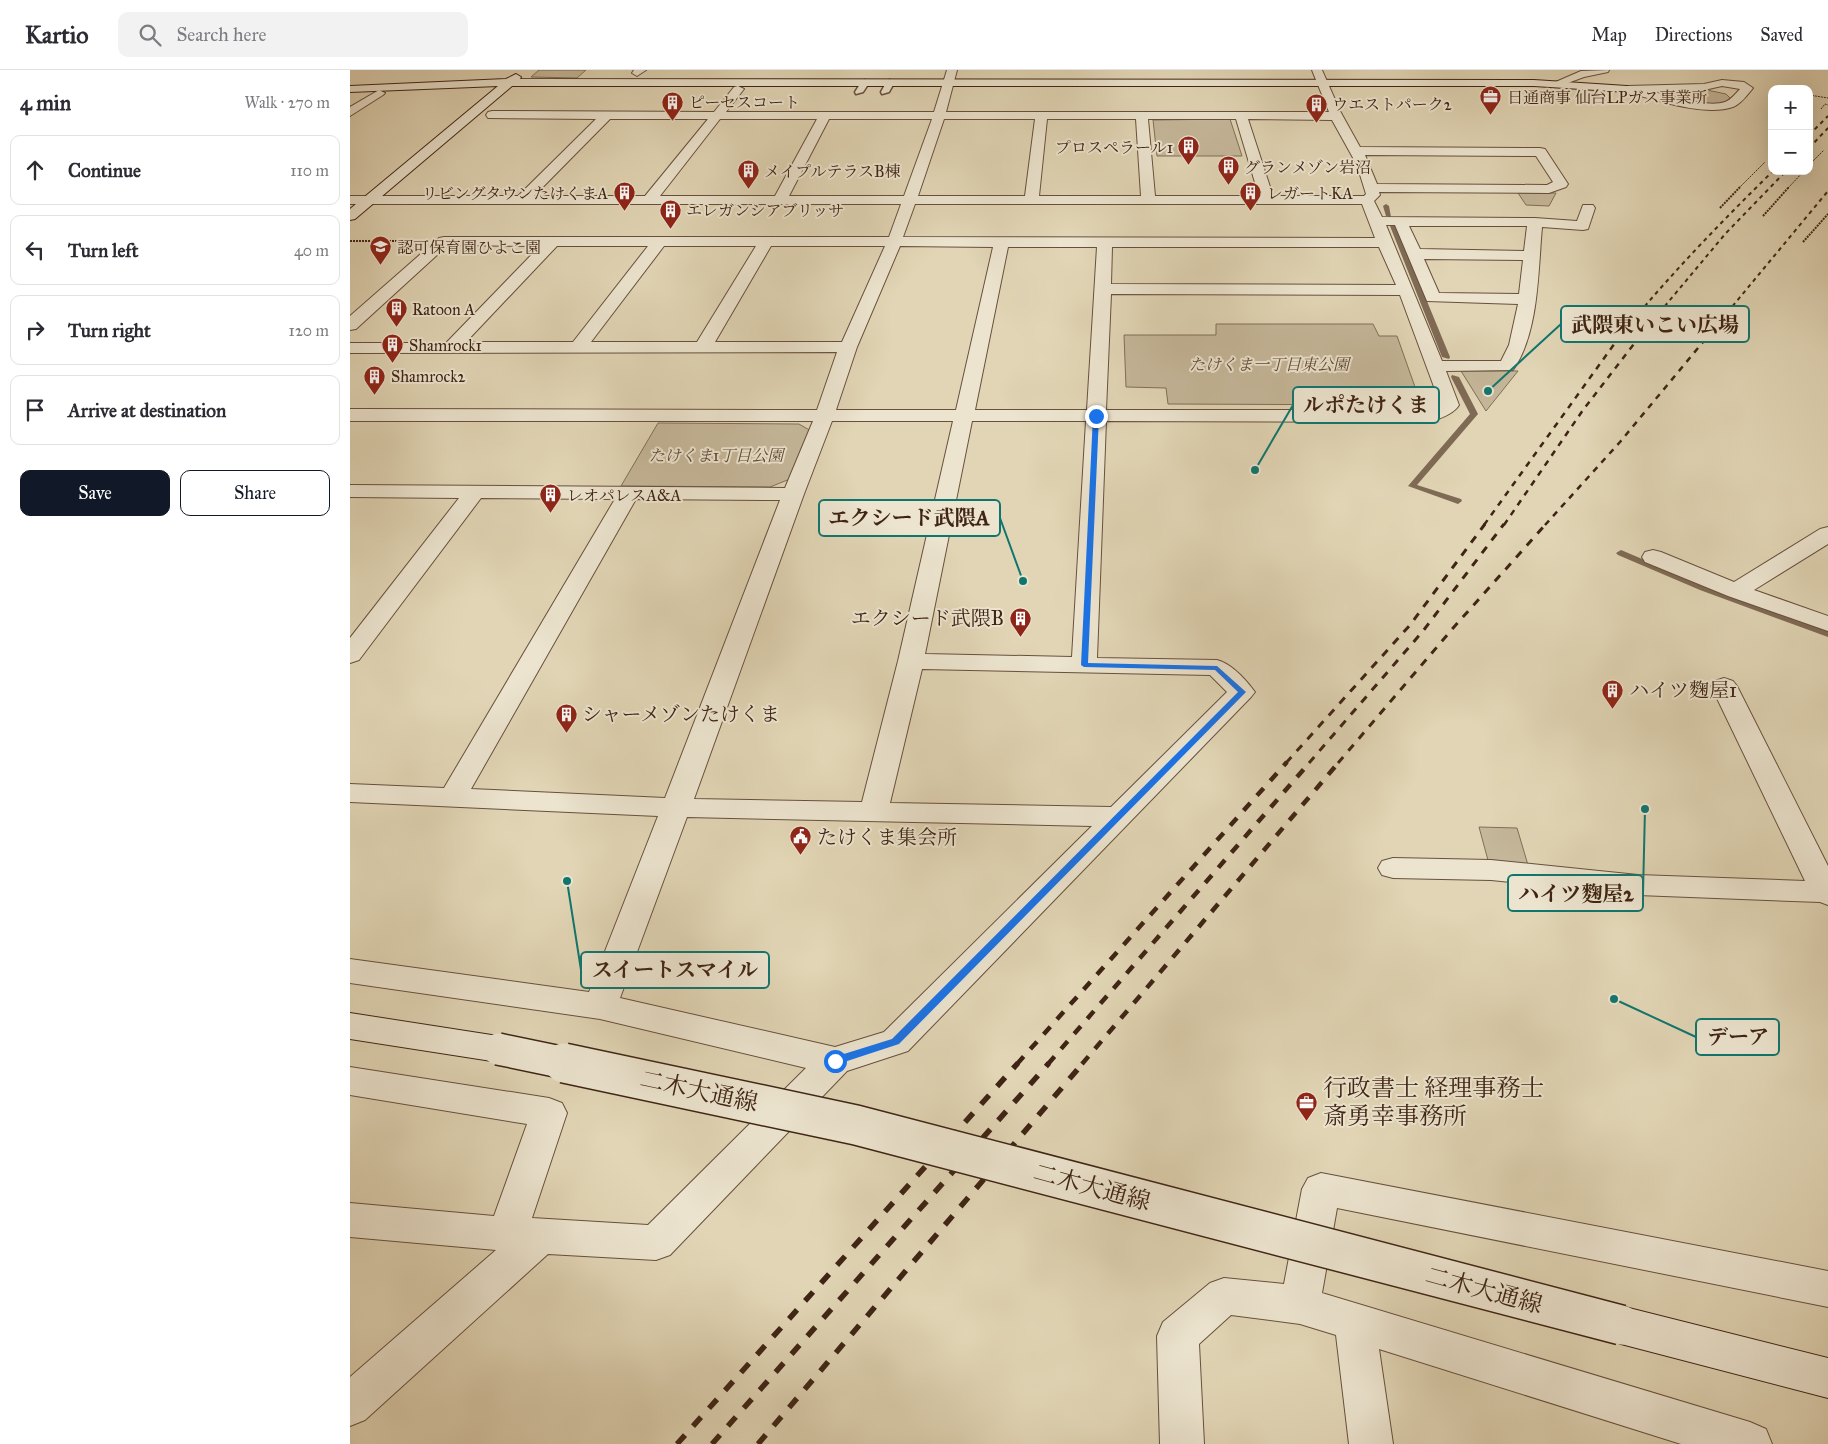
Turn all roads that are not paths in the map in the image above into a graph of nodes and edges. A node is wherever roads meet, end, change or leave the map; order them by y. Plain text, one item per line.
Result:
1 (525, 70) edge
2 (952, 70) edge
3 (1317, 70) edge
4 (1604, 70) edge
5 (510, 82) junction
6 (949, 82) junction
7 (1322, 83) junction
8 (1557, 84) junction
9 (350, 89) edge
10 (738, 89) dead end
11 (1627, 89) junction
12 (378, 93) dead end
13 (350, 112) edge
14 (492, 115) dead end
15 (607, 115) junction
16 (717, 116) junction
17 (825, 116) junction
18 (939, 116) junction
19 (1041, 116) junction
20 (1142, 116) junction
21 (1241, 116) junction
22 (1336, 116) junction
23 (1356, 151) junction
24 (1445, 151) junction
25 (1465, 188) junction
26 (1369, 194) junction
27 (650, 199) junction
28 (1032, 199) junction
29 (1148, 199) junction
30 (1267, 199) junction
31 (350, 200) edge
32 (372, 200) junction
33 (522, 200) junction
34 (780, 200) junction
35 (908, 201) junction
36 (1588, 208) dead end
37 (350, 216) edge
38 (1377, 221) junction
39 (1400, 221) junction
40 (1535, 222) junction
41 (552, 242) junction
42 (659, 242) junction
43 (766, 242) junction
44 (1105, 242) junction
45 (894, 243) junction
46 (1001, 243) junction
47 (1384, 243) junction
48 (1415, 254) junction
49 (1531, 256) junction
50 (1104, 289) junction
51 (1406, 290) junction
52 (1527, 300) junction
53 (350, 325) edge
54 (578, 347) junction
55 (703, 347) junction
56 (848, 347) junction
57 (350, 348) edge
58 (451, 348) junction
59 (1436, 366) junction
60 (825, 414) junction
61 (350, 415) edge
62 (964, 416) junction
63 (1096, 416) junction
64 (350, 492) edge
65 (629, 493) junction
66 (473, 494) junction
67 (793, 494) junction
68 (1828, 534) edge
69 (1654, 558) dead end
70 (1736, 591) junction
71 (1828, 624) edge
72 (350, 655) edge
73 (911, 661) junction
74 (1084, 665) junction
75 (1724, 686) dead end
76 (350, 793) edge
77 (452, 798) junction
78 (676, 808) junction
79 (874, 811) junction
80 (1118, 817) junction
81 (1393, 868) dead end
82 (1827, 893) edge
83 (350, 971) edge
84 (600, 1006) junction
85 (350, 1026) edge
86 (835, 1061) junction
87 (350, 1081) edge
88 (350, 1220) edge
89 (524, 1235) junction
90 (1828, 1289) edge
91 (1300, 1304) junction
92 (1355, 1323) junction
93 (1828, 1378) edge
94 (350, 1405) edge
95 (1182, 1444) edge
96 (1371, 1444) edge
97 (1750, 1444) edge

1 - 5 street
2 - 6 street
3 - 7 street
4 - 8 street
5 - 6 street
5 - 9 street
5 - 32 street
6 - 7 street
6 - 18 street
7 - 8 street
7 - 22 street
8 - 11 street
10 - 16 street
11 - 11 street
12 - 13 street
14 - 15 street
15 - 16 street
15 - 33 street
16 - 17 street
16 - 27 street
17 - 18 street
17 - 34 street
18 - 19 street
18 - 35 street
19 - 20 street
19 - 28 street
20 - 21 street
20 - 29 street
21 - 22 street
21 - 30 street
22 - 23 street
23 - 24 street
23 - 26 street
24 - 25 street
24 - 25 street
25 - 26 street
26 - 30 street
26 - 38 street
27 - 33 street
27 - 34 street
28 - 29 street
28 - 35 street
29 - 30 street
31 - 32 street
32 - 33 street
32 - 37 street
34 - 35 street
35 - 45 street
36 - 40 street
38 - 39 street
38 - 47 street
39 - 40 street
39 - 48 street
40 - 49 street
41 - 42 street
41 - 53 street
41 - 58 street
42 - 43 street
42 - 54 street
43 - 45 street
43 - 55 street
44 - 46 street
44 - 47 street
44 - 50 street
45 - 46 street
45 - 56 street
46 - 62 street
47 - 51 street
48 - 49 street
48 - 52 street
49 - 52 street
50 - 51 street
50 - 63 street
51 - 59 street
52 - 59 street
54 - 55 street
54 - 58 street
55 - 56 street
56 - 60 street
57 - 58 street
59 - 63 street
60 - 61 street
60 - 62 street
60 - 67 street
62 - 63 street
62 - 73 street
63 - 74 street
64 - 66 street
65 - 66 street
65 - 67 street
65 - 77 street
66 - 72 street
67 - 78 street
68 - 70 street
69 - 70 street
70 - 71 street
73 - 74 street
73 - 79 street
74 - 80 street
75 - 82 street
76 - 77 street
77 - 78 street
78 - 79 street
78 - 84 street
79 - 80 street
80 - 86 street
81 - 82 street
83 - 84 street
84 - 86 street
85 - 93 street, 二木大通線, bridge
86 - 89 street
87 - 89 street
88 - 89 street
89 - 94 street
90 - 91 street
91 - 92 street
91 - 95 street
92 - 96 street
92 - 97 street

